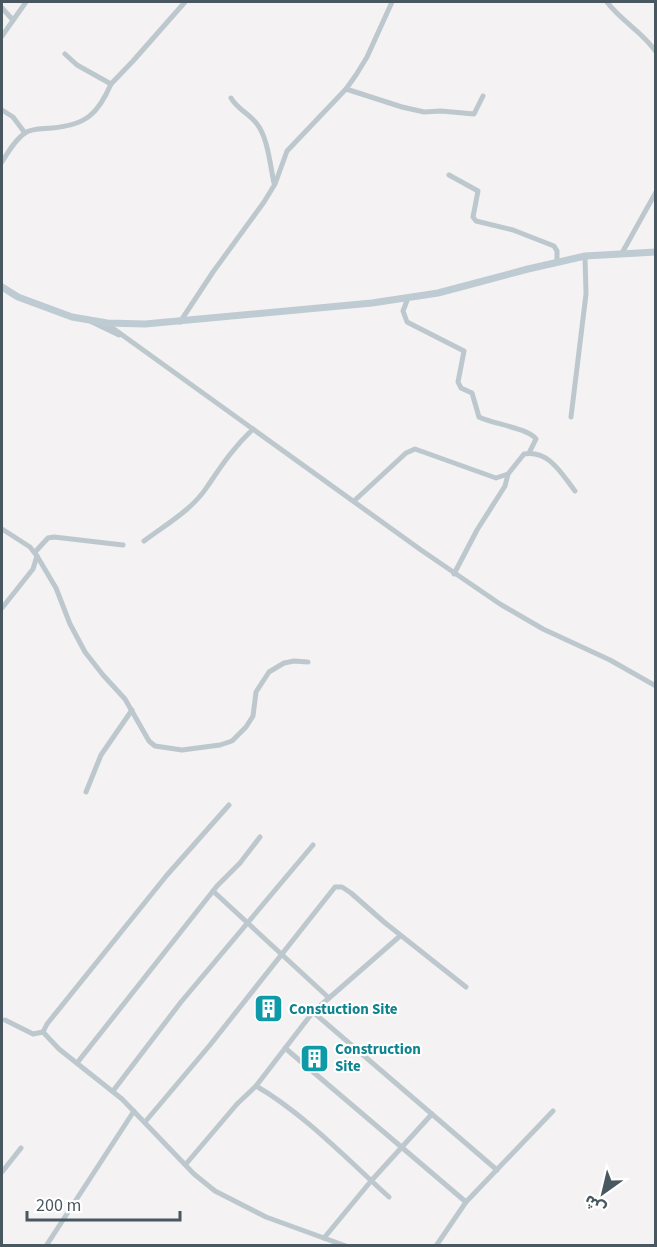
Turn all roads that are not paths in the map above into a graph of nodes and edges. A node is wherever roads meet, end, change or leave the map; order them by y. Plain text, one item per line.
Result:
1 (26, 2) edge
2 (185, 2) edge
3 (392, 2) edge
4 (607, 2) edge
5 (2, 9) edge
6 (13, 20) junction
7 (2, 36) edge
8 (656, 52) edge
9 (65, 54) dead end
10 (111, 84) junction
11 (346, 89) junction
12 (483, 96) dead end
13 (231, 98) dead end
14 (2, 110) edge
15 (25, 133) junction
16 (2, 162) edge
17 (449, 175) dead end
18 (275, 184) junction
19 (656, 192) edge
20 (656, 252) edge
21 (622, 253) junction
22 (585, 256) junction
23 (557, 262) junction
24 (2, 287) edge
25 (408, 298) junction
26 (89, 320) junction
27 (180, 322) junction
28 (106, 323) junction
29 (123, 336) junction
30 (571, 417) dead end
31 (253, 429) junction
32 (529, 453) junction
33 (508, 474) junction
34 (575, 490) dead end
35 (354, 501) junction
36 (2, 529) edge
37 (144, 542) dead end
38 (123, 545) dead end
39 (36, 554) junction
40 (454, 574) junction
41 (2, 608) edge
42 (308, 662) dead end
43 (656, 686) edge
44 (132, 710) junction
45 (86, 792) dead end
46 (229, 805) dead end
47 (260, 837) dead end
48 (313, 845) dead end
49 (213, 891) junction
50 (247, 922) junction
51 (400, 936) junction
52 (281, 955) junction
53 (466, 987) dead end
54 (329, 998) junction
55 (313, 1012) junction
56 (5, 1020) dead end
57 (43, 1032) junction
58 (285, 1048) junction
59 (77, 1063) junction
60 (256, 1086) junction
61 (113, 1092) junction
62 (134, 1111) junction
63 (553, 1111) dead end
64 (432, 1114) junction
65 (145, 1122) junction
66 (402, 1147) junction
67 (21, 1148) dead end
68 (186, 1164) junction
69 (497, 1170) junction
70 (2, 1172) edge
71 (371, 1181) junction
72 (389, 1197) dead end
73 (466, 1202) junction
74 (324, 1238) junction
75 (46, 1245) edge
76 (346, 1245) edge
77 (436, 1245) edge

1 - 6 street
2 - 10 street
3 - 11 street
4 - 8 street
5 - 6 street
6 - 7 street
9 - 10 street
10 - 15 street
11 - 12 street
11 - 18 street
13 - 18 street
14 - 15 street
15 - 16 street
17 - 23 street
18 - 27 street
19 - 21 street
20 - 21 street
21 - 22 street
22 - 23 street
22 - 30 street
23 - 25 street
24 - 26 street
25 - 27 street
25 - 32 street
26 - 28 street
26 - 29 street
27 - 28 street
28 - 29 street
29 - 31 street
31 - 35 street
31 - 37 street
32 - 33 street
32 - 34 street
33 - 35 street
33 - 40 street
35 - 40 street
36 - 39 street
38 - 39 street
39 - 41 street
39 - 44 street
40 - 43 street
42 - 44 street
44 - 45 street
46 - 57 street
47 - 49 street
48 - 50 street
49 - 50 street
49 - 59 street
50 - 52 street
50 - 61 street
51 - 52 street
51 - 53 street
51 - 54 street
52 - 54 street
52 - 65 street
54 - 55 street
55 - 58 street
55 - 64 street
56 - 57 street
57 - 59 street
58 - 60 street
58 - 66 street
59 - 61 street
60 - 68 street
60 - 71 street
61 - 62 street
62 - 65 street
62 - 75 street
63 - 69 street
64 - 66 street
64 - 69 street
65 - 68 street
66 - 71 street
66 - 73 street
67 - 70 street
68 - 74 street
69 - 73 street
71 - 72 street
71 - 74 street
73 - 77 street
74 - 76 street

